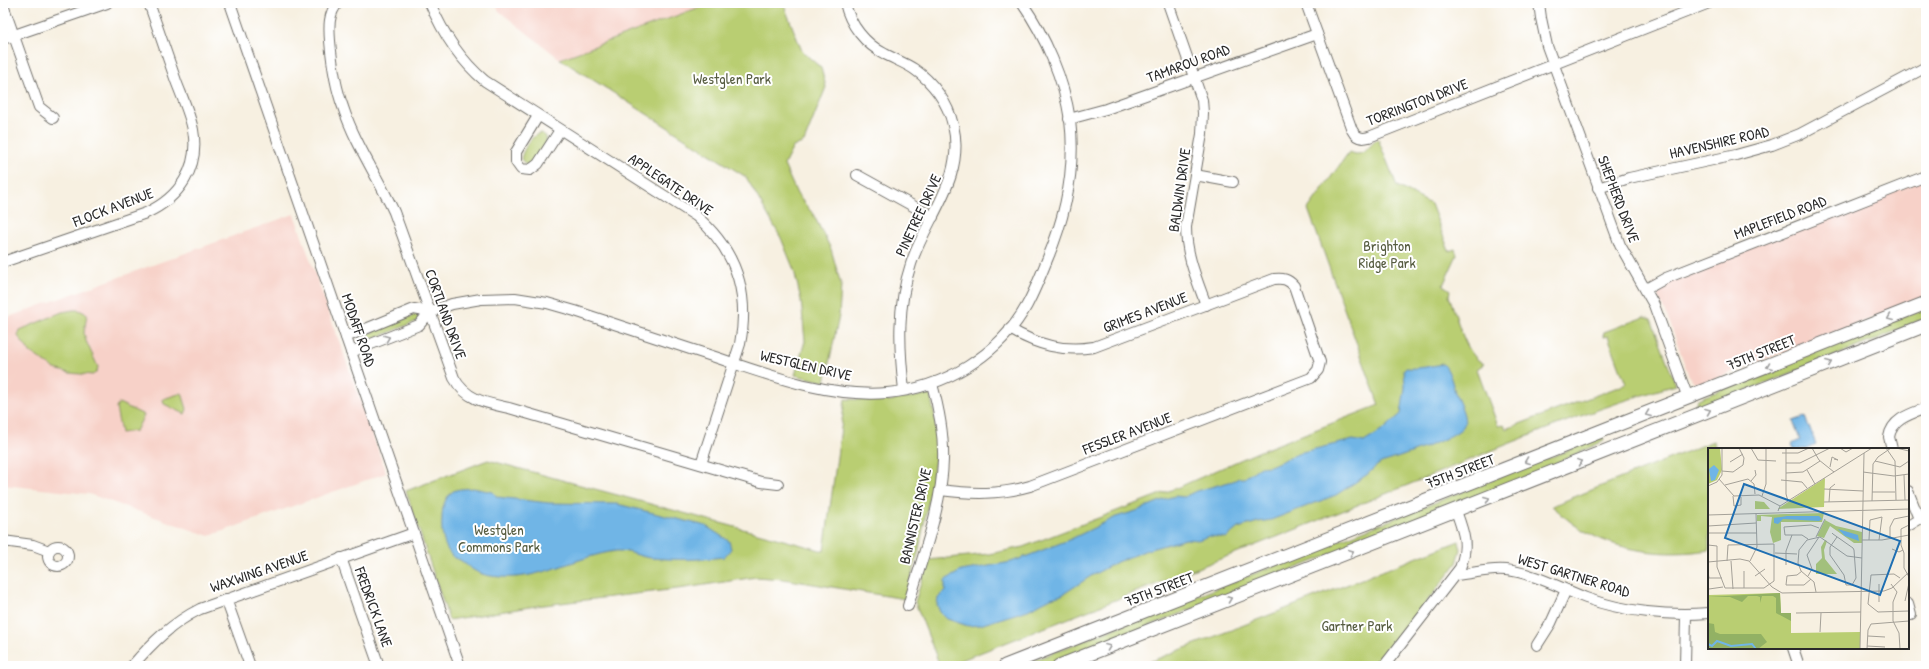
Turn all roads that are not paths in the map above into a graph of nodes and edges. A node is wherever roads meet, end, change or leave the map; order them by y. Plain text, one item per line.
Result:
1 (107, 3) edge
2 (149, 3) edge
3 (230, 3) edge
4 (430, 3) edge
5 (845, 3) edge
6 (1022, 3) edge
7 (1168, 3) edge
8 (1306, 3) edge
9 (1539, 3) edge
10 (1709, 3) edge
11 (3, 5) edge
12 (335, 7) edge
13 (1317, 34) junction
14 (13, 35) junction
15 (3, 39) edge
16 (1553, 64) junction
17 (1926, 67) edge
18 (1194, 77) junction
19 (538, 116) junction
20 (53, 118) dead end
21 (1069, 119) junction
22 (560, 130) junction
23 (857, 175) dead end
24 (1195, 175) junction
25 (1926, 176) edge
26 (1233, 182) dead end
27 (1598, 188) junction
28 (933, 217) junction
29 (3, 262) edge
30 (1646, 289) junction
31 (1926, 303) edge
32 (1206, 306) junction
33 (430, 312) junction
34 (1926, 325) edge
35 (1010, 329) junction
36 (346, 337) junction
37 (351, 352) junction
38 (734, 363) junction
39 (1318, 370) joint
40 (932, 384) junction
41 (904, 390) junction
42 (1688, 398) junction
43 (1926, 408) edge
44 (1672, 425) junction
45 (1892, 448) edge
46 (701, 464) junction
47 (778, 484) dead end
48 (940, 490) junction
49 (1909, 493) edge
50 (1456, 511) junction
51 (1922, 517) edge
52 (1909, 525) edge
53 (414, 532) junction
54 (3, 541) edge
55 (49, 551) dead end
56 (341, 558) junction
57 (1455, 575) junction
58 (1566, 590) junction
59 (226, 599) junction
60 (908, 606) dead end
61 (1909, 608) edge
62 (1708, 613) edge
63 (1686, 614) junction
64 (1911, 615) dead end
65 (1537, 645) dead end
66 (1793, 649) edge
67 (1385, 665) edge
68 (132, 666) edge
69 (250, 666) edge
70 (379, 666) edge
71 (460, 666) edge
72 (1005, 666) edge
73 (1059, 666) edge
74 (1685, 666) edge
75 (1799, 666) edge

1 - 14 street
2 - 29 street, FLOCK AVENUE
3 - 36 street, MODAFF ROAD
4 - 19 street, APPLEGATE DRIVE
5 - 28 street, PINETREE DRIVE
6 - 21 street, WESTGLEN DRIVE
7 - 18 street, BALDWIN DRIVE
8 - 13 street, TORRINGTON DRIVE
9 - 16 street, SHEPHERD DRIVE
10 - 16 street
11 - 14 street
12 - 33 street, CORTLAND DRIVE
13 - 16 street, TORRINGTON DRIVE
13 - 18 street, TAMAROU ROAD
14 - 15 street
14 - 20 street
16 - 27 street, SHEPHERD DRIVE
17 - 27 street, HAVENSHIRE ROAD
18 - 21 street, TAMAROU ROAD
18 - 24 street, BALDWIN DRIVE
19 - 22 street, APPLEGATE DRIVE
19 - 22 street
21 - 35 street, WESTGLEN DRIVE
22 - 38 street, APPLEGATE DRIVE
23 - 28 street
24 - 26 street
24 - 32 street, BALDWIN DRIVE
25 - 30 street, MAPLEFIELD ROAD
27 - 30 street, SHEPHERD DRIVE
28 - 41 street, PINETREE DRIVE
30 - 42 street, SHEPHERD DRIVE
31 -> 42 main road, 75TH STREET
32 - 35 street, GRIMES AVENUE
32 - 39 street, GRIMES AVENUE
33 - 36 street, WESTGLEN DRIVE
37 -> 33 street, WESTGLEN DRIVE
33 - 38 street, WESTGLEN DRIVE
33 - 46 street, CORTLAND DRIVE
44 -> 34 main road
35 - 40 street, WESTGLEN DRIVE
36 - 37 street, MODAFF ROAD
37 - 53 street, MODAFF ROAD
38 - 41 street, WESTGLEN DRIVE
38 - 46 street, APPLEGATE DRIVE
39 - 48 street, FESSLER AVENUE
40 - 41 street, WESTGLEN DRIVE
40 - 48 street, BANNISTER DRIVE
42 - 44 main road
42 -> 72 main road, 75TH STREET
43 - 45 street
50 -> 44 main road
46 - 47 street, CORTLAND DRIVE
48 - 60 street, BANNISTER DRIVE
49 - 51 street
50 - 57 street
73 -> 50 main road
51 - 52 street
53 - 56 street, WAXWING AVENUE
53 - 71 street, MODAFF ROAD
54 - 55 street
56 - 59 street, WAXWING AVENUE
56 - 70 street, FREDRICK LANE
57 - 58 street, WEST GARTNER ROAD
57 - 67 street
58 - 63 street, WEST GARTNER ROAD
58 - 65 street
59 - 68 street, WAXWING AVENUE
59 - 69 street
61 - 64 street
62 - 63 street, WEST GARTNER ROAD
63 - 74 street
66 - 75 street

